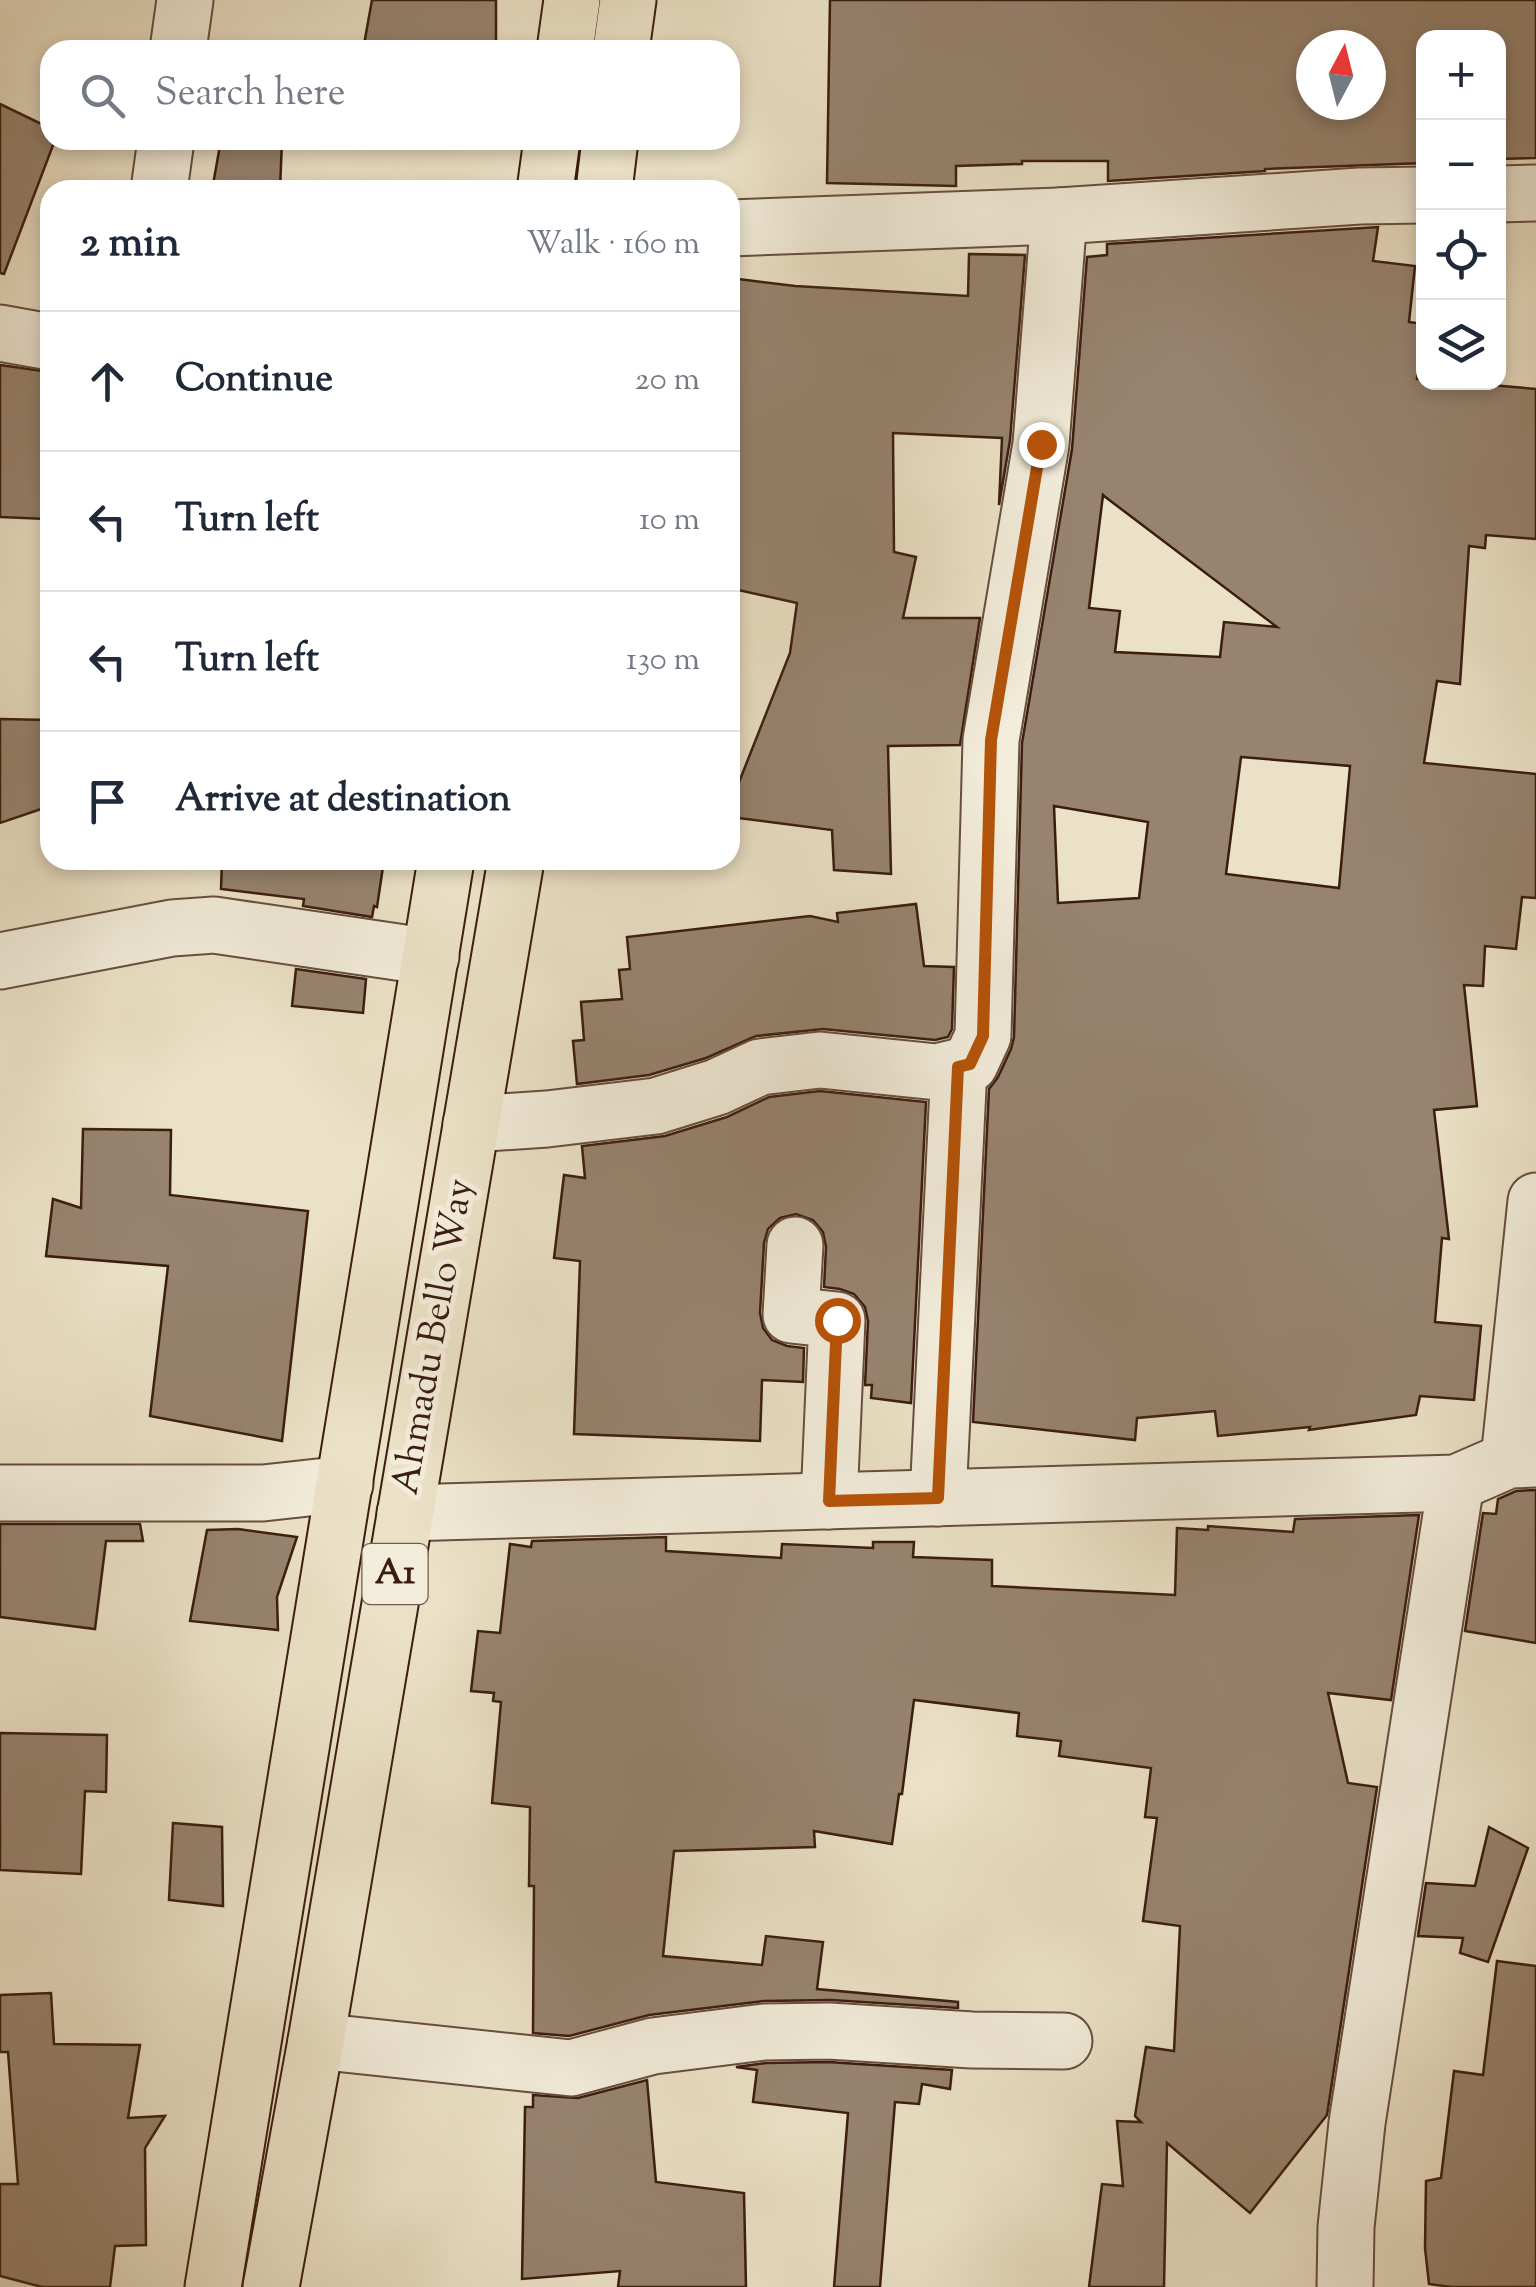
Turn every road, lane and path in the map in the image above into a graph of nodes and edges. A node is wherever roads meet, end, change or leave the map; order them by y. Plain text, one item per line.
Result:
1 (185, 0) edge
2 (572, 0) edge
3 (628, 0) edge
4 (179, 40) edge
5 (566, 40) edge
6 (622, 40) edge
7 (165, 150) edge
8 (551, 150) edge
9 (609, 150) edge
10 (160, 180) edge
11 (547, 180) edge
12 (605, 180) edge
13 (1536, 193) edge
14 (1506, 194) edge
15 (1416, 195) edge
16 (1058, 216) junction
17 (740, 228) edge
18 (0, 333) edge
19 (40, 340) edge
20 (444, 870) edge
21 (514, 870) edge
22 (431, 957) junction
23 (0, 961) edge
24 (958, 1067) junction
25 (470, 1124) junction
26 (1536, 1201) edge
27 (795, 1245) dead end
28 (1523, 1460) edge
29 (1456, 1483) junction
30 (345, 1484) junction
31 (0, 1494) edge
32 (938, 1498) junction
33 (829, 1501) junction
34 (405, 1513) junction
35 (316, 2041) junction
36 (1064, 2041) dead end
37 (214, 2287) edge
38 (271, 2287) edge
39 (1345, 2287) edge

1 - 4 street
2 - 5 highway
3 - 6 highway
7 - 10 street
8 - 11 highway
9 - 12 highway
13 - 14 street
15 - 16 street
16 - 17 street
16 - 24 street
18 - 19 street
20 - 22 highway, Ahmadu Bello Way / A1
21 - 25 highway, Ahmadu Bello Way / A1
22 - 23 street
22 - 30 highway, Ahmadu Bello Way / A1
24 - 25 street
24 - 32 street
25 - 34 highway, Ahmadu Bello Way / A1
26 - 28 street
27 - 33 street
28 - 29 street
29 - 32 street
29 - 39 street
30 - 31 street
30 - 37 highway, Ahmadu Bello Way / A1
32 - 33 street
33 - 34 street
34 - 35 highway, Ahmadu Bello Way / A1
35 - 36 street
35 - 38 highway, Ahmadu Bello Way / A1

